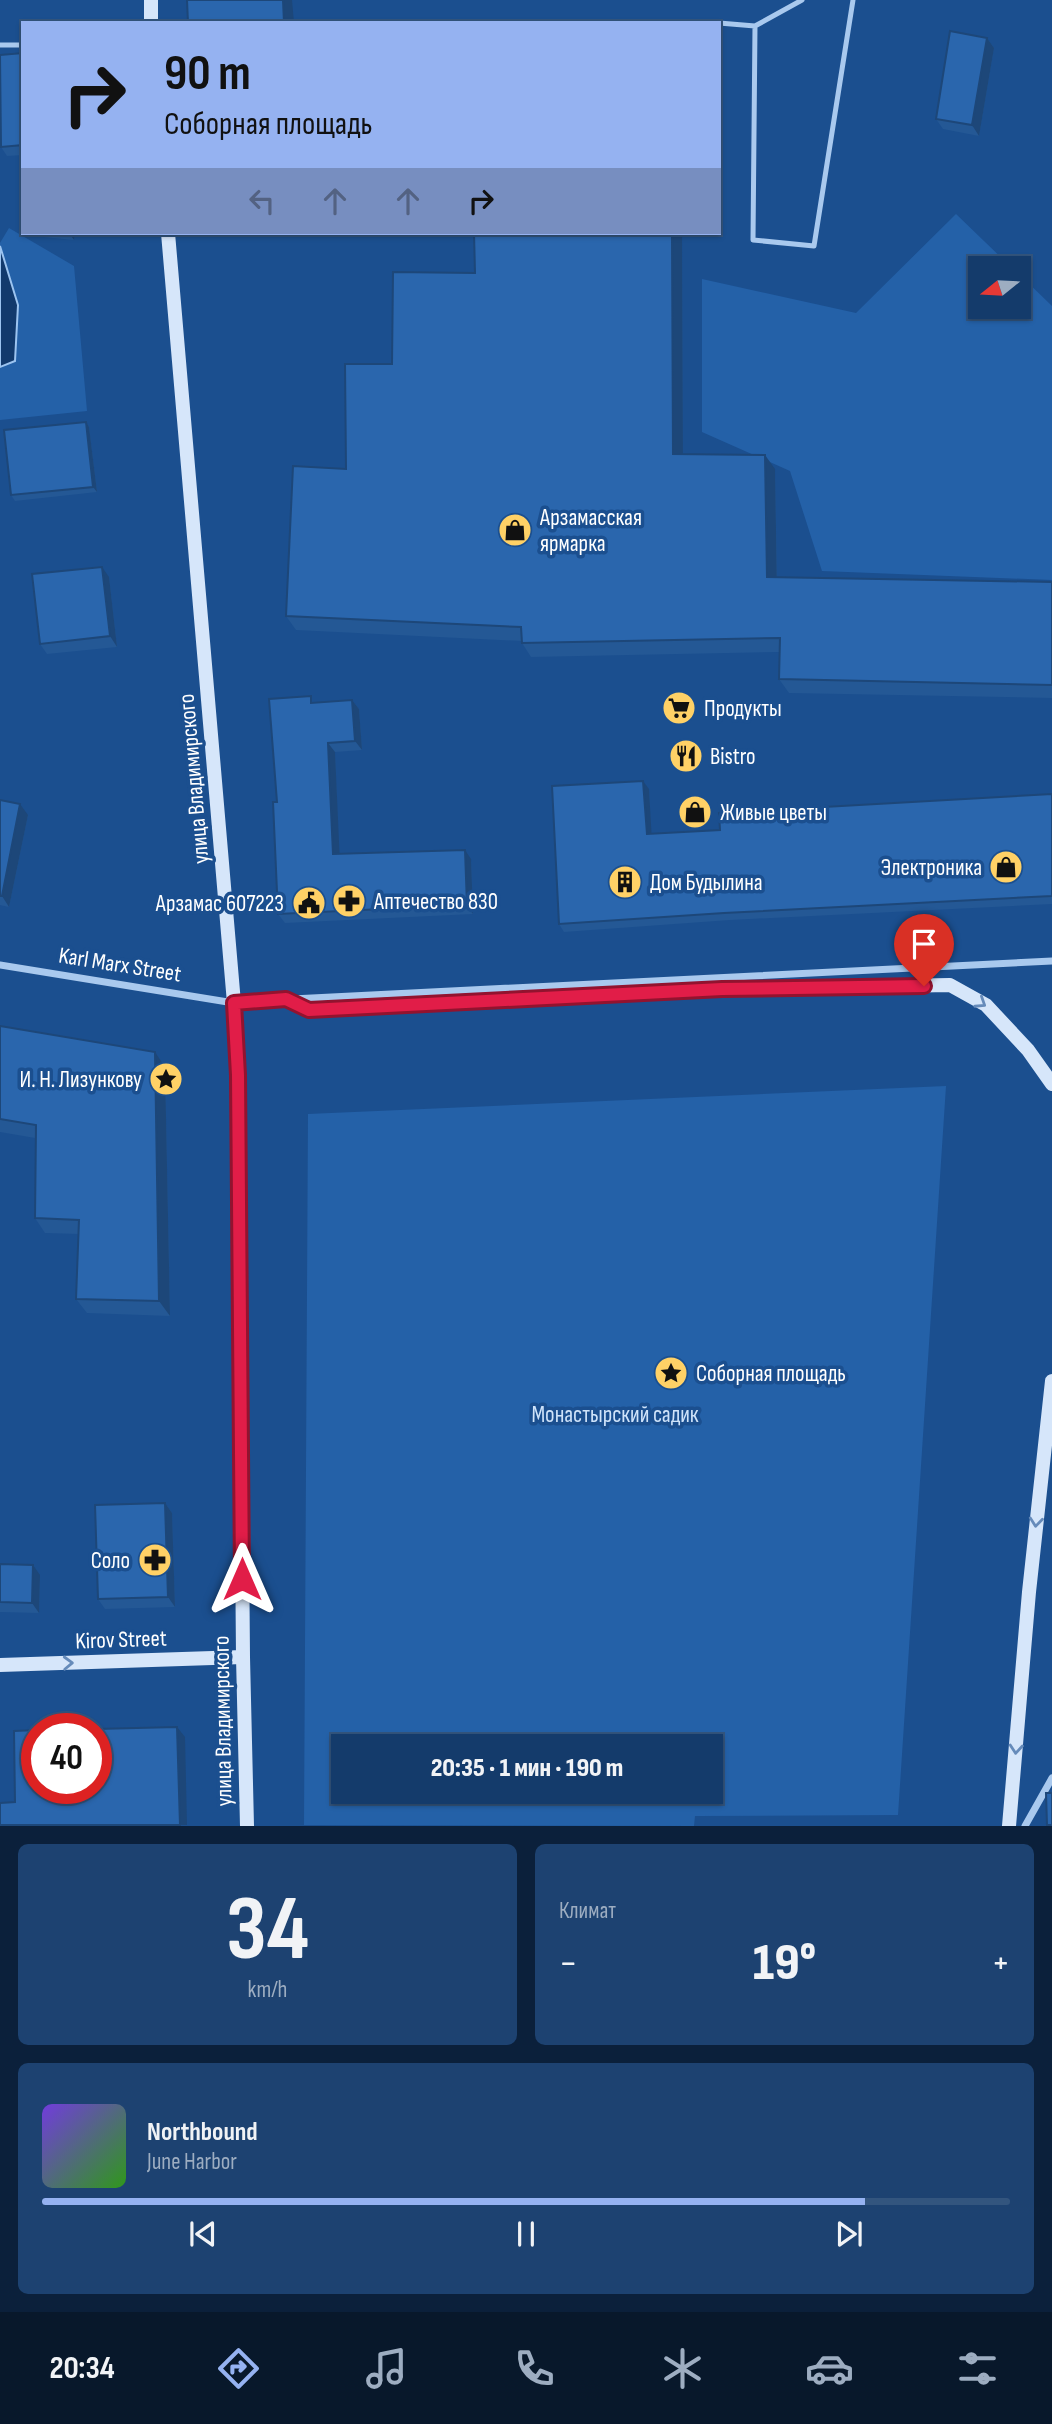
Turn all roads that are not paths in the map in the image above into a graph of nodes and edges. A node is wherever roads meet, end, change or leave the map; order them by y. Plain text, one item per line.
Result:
1 (151, 0) edge
2 (802, 0) edge
3 (853, 0) edge
4 (151, 21) edge
5 (721, 23) edge
6 (755, 26) junction
7 (0, 45) edge
8 (21, 45) edge
9 (168, 235) edge
10 (1052, 961) edge
11 (0, 965) edge
12 (286, 999) junction
13 (234, 1003) junction
14 (1052, 1084) edge
15 (1052, 1381) edge
16 (243, 1657) junction
17 (0, 1665) edge
18 (1052, 1778) edge
19 (247, 1825) edge
20 (1009, 1825) edge
21 (1025, 1825) edge

1 - 4 street
2 - 6 lane
3 - 6 lane
5 - 6 lane
7 - 8 lane
9 - 13 street, улица Владимирского
10 - 12 street
11 - 13 street, Karl Marx Street
12 - 13 street
12 -> 14 street
13 - 16 street, улица Владимирского
15 -> 20 street
17 -> 16 street, Kirov Street
16 - 19 street, улица Владимирского
18 - 21 street

